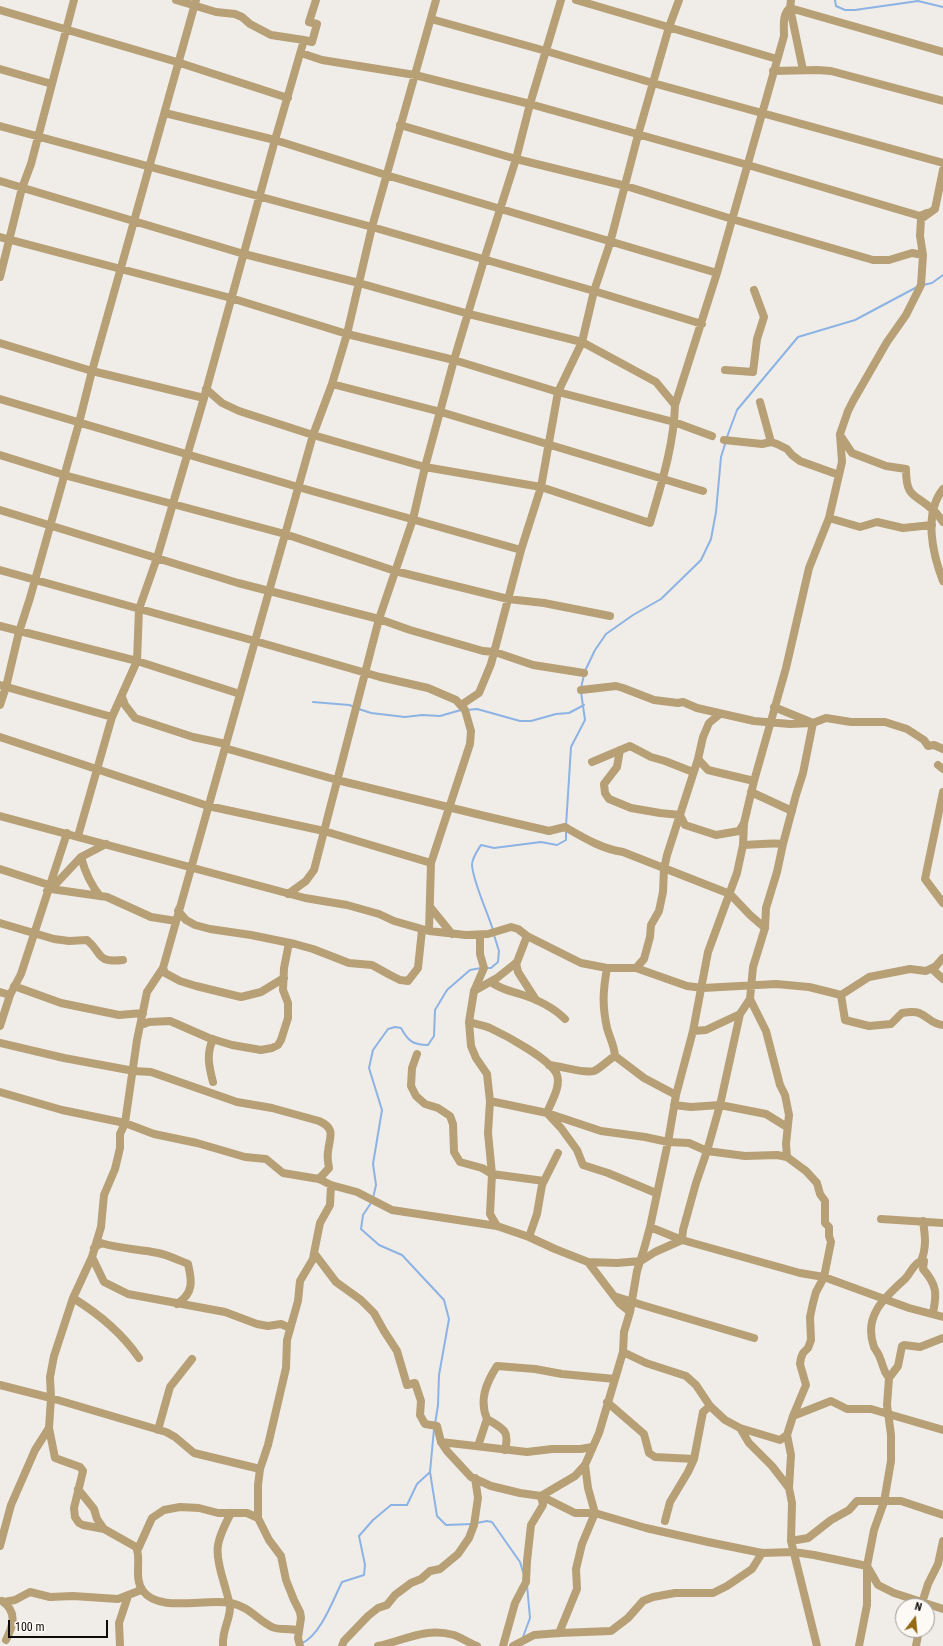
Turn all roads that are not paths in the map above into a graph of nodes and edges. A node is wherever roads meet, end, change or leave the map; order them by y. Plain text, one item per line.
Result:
1 (74, 0) edge
2 (176, 0) edge
3 (316, 0) edge
4 (436, 0) edge
5 (561, 0) edge
6 (576, 0) edge
7 (679, 0) edge
8 (195, 2) edge
9 (790, 4) edge
10 (0, 10) edge
11 (431, 18) junction
12 (669, 27) junction
13 (66, 30) junction
14 (304, 40) junction
15 (546, 51) junction
16 (943, 52) edge
17 (301, 53) junction
18 (777, 59) junction
19 (177, 62) junction
20 (0, 69) edge
21 (803, 70) junction
22 (773, 71) junction
23 (415, 75) junction
24 (653, 83) junction
25 (52, 84) junction
26 (288, 98) junction
27 (943, 101) edge
28 (530, 104) junction
29 (165, 113) junction
30 (761, 114) junction
31 (400, 125) junction
32 (0, 126) edge
33 (638, 135) junction
34 (38, 136) junction
35 (275, 140) junction
36 (516, 159) junction
37 (943, 163) edge
38 (748, 165) junction
39 (148, 167) junction
40 (943, 170) edge
41 (386, 176) junction
42 (0, 181) edge
43 (626, 186) junction
44 (22, 188) junction
45 (260, 196) junction
46 (935, 209) junction
47 (500, 210) junction
48 (732, 219) junction
49 (134, 221) junction
50 (372, 228) junction
51 (0, 237) edge
52 (10, 240) junction
53 (610, 243) junction
54 (244, 254) junction
55 (923, 255) junction
56 (484, 260) junction
57 (121, 269) junction
58 (1, 272) edge
59 (717, 273) junction
60 (359, 283) junction
61 (754, 290) dead end
62 (594, 291) junction
63 (231, 298) junction
64 (469, 314) junction
65 (702, 324) junction
66 (346, 334) junction
67 (582, 342) junction
68 (0, 343) edge
69 (454, 360) junction
70 (724, 370) dead end
71 (92, 371) junction
72 (332, 384) junction
73 (206, 389) junction
74 (558, 392) junction
75 (204, 398) junction
76 (0, 399) edge
77 (760, 402) dead end
78 (675, 405) junction
79 (441, 412) junction
80 (674, 422) junction
81 (79, 423) junction
82 (840, 434) junction
83 (313, 435) junction
84 (712, 436) dead end
85 (724, 440) dead end
86 (771, 442) junction
87 (549, 444) junction
88 (187, 454) junction
89 (0, 455) edge
90 (425, 467) junction
91 (64, 475) junction
92 (839, 475) junction
93 (663, 479) junction
94 (298, 487) junction
95 (541, 487) junction
96 (943, 490) edge
97 (703, 491) dead end
98 (173, 503) junction
99 (0, 510) edge
100 (933, 510) junction
101 (829, 518) junction
102 (413, 519) junction
103 (943, 522) edge
104 (50, 525) junction
105 (932, 525) junction
106 (285, 534) junction
107 (521, 550) junction
108 (157, 558) junction
109 (0, 570) edge
110 (395, 570) junction
111 (35, 581) junction
112 (943, 581) edge
113 (269, 591) junction
114 (508, 599) junction
115 (140, 610) junction
116 (610, 616) dead end
117 (379, 619) junction
118 (0, 626) edge
119 (19, 632) junction
120 (255, 640) junction
121 (495, 652) junction
122 (137, 662) junction
123 (365, 673) junction
124 (584, 673) dead end
125 (3, 686) edge
126 (581, 690) dead end
127 (240, 694) junction
128 (122, 697) junction
129 (0, 705) edge
130 (461, 705) junction
131 (774, 707) junction
132 (720, 714) junction
133 (112, 717) junction
134 (770, 722) junction
135 (813, 723) junction
136 (0, 737) edge
137 (227, 746) junction
138 (943, 749) edge
139 (620, 750) junction
140 (698, 759) junction
141 (592, 762) dead end
142 (97, 769) junction
143 (692, 772) junction
144 (338, 780) junction
145 (754, 781) junction
146 (751, 792) junction
147 (943, 792) edge
148 (208, 806) junction
149 (449, 807) junction
150 (792, 811) junction
151 (680, 815) junction
152 (0, 816) edge
153 (744, 823) junction
154 (324, 831) junction
155 (67, 833) junction
156 (78, 836) junction
157 (106, 844) junction
158 (743, 844) junction
159 (783, 844) junction
160 (81, 857) junction
161 (431, 863) junction
162 (191, 867) junction
163 (0, 869) edge
164 (664, 869) junction
165 (49, 888) junction
166 (288, 894) junction
167 (730, 894) junction
168 (100, 896) junction
169 (181, 902) junction
170 (943, 903) edge
171 (431, 908) junction
172 (176, 921) junction
173 (0, 923) edge
174 (765, 928) junction
175 (426, 930) junction
176 (33, 934) junction
177 (452, 934) junction
178 (480, 935) junction
179 (527, 936) junction
180 (289, 943) junction
181 (943, 958) edge
182 (123, 960) dead end
183 (516, 963) junction
184 (163, 968) junction
185 (607, 968) junction
186 (636, 968) junction
187 (932, 969) junction
188 (284, 978) junction
189 (943, 979) edge
190 (491, 982) junction
191 (14, 986) junction
192 (752, 986) junction
193 (702, 988) junction
194 (474, 991) junction
195 (0, 992) edge
196 (10, 995) junction
197 (841, 995) junction
198 (750, 999) junction
199 (536, 1000) junction
200 (143, 1013) junction
201 (740, 1014) junction
202 (565, 1019) dead end
203 (469, 1022) junction
204 (141, 1025) junction
205 (943, 1025) edge
206 (0, 1026) edge
207 (693, 1032) junction
208 (212, 1039) junction
209 (0, 1043) edge
210 (416, 1054) dead end
211 (615, 1056) junction
212 (549, 1065) junction
213 (134, 1071) junction
214 (213, 1082) dead end
215 (0, 1092) edge
216 (676, 1095) junction
217 (490, 1101) junction
218 (674, 1105) junction
219 (720, 1106) junction
220 (547, 1113) junction
221 (125, 1123) junction
222 (787, 1127) junction
223 (668, 1142) junction
224 (707, 1151) junction
225 (558, 1153) dead end
226 (787, 1157) junction
227 (492, 1174) junction
228 (320, 1179) junction
229 (544, 1181) junction
230 (331, 1185) junction
231 (656, 1193) junction
232 (881, 1219) dead end
233 (923, 1221) junction
234 (943, 1223) edge
235 (497, 1226) junction
236 (650, 1226) junction
237 (529, 1237) junction
238 (682, 1240) junction
239 (94, 1248) junction
240 (314, 1253) junction
241 (92, 1257) junction
242 (641, 1261) junction
243 (924, 1261) dead end
244 (588, 1262) junction
245 (824, 1277) junction
246 (614, 1296) junction
247 (73, 1298) junction
248 (883, 1299) junction
249 (632, 1302) junction
250 (178, 1304) junction
251 (630, 1312) junction
252 (933, 1313) junction
253 (943, 1317) edge
254 (290, 1328) junction
255 (754, 1338) dead end
256 (943, 1338) edge
257 (623, 1352) junction
258 (139, 1358) dead end
259 (192, 1359) dead end
260 (888, 1378) junction
261 (614, 1380) junction
262 (2, 1387) edge
263 (51, 1398) junction
264 (607, 1402) junction
265 (710, 1406) junction
266 (888, 1414) junction
267 (793, 1416) junction
268 (487, 1419) junction
269 (49, 1428) junction
270 (740, 1428) junction
271 (158, 1430) junction
272 (943, 1430) edge
273 (787, 1435) junction
274 (441, 1442) junction
275 (478, 1446) junction
276 (592, 1447) junction
277 (505, 1450) junction
278 (694, 1459) junction
279 (585, 1465) junction
280 (260, 1468) junction
281 (475, 1478) junction
282 (789, 1488) junction
283 (78, 1489) junction
284 (542, 1496) junction
285 (884, 1502) junction
286 (258, 1506) junction
287 (231, 1513) junction
288 (247, 1513) junction
289 (595, 1513) junction
290 (943, 1515) edge
291 (258, 1518) junction
292 (665, 1521) dead end
293 (104, 1529) junction
294 (943, 1541) edge
295 (792, 1542) junction
296 (0, 1546) edge
297 (138, 1549) junction
298 (794, 1552) junction
299 (762, 1553) junction
300 (867, 1566) junction
301 (141, 1590) junction
302 (128, 1596) junction
303 (906, 1598) edge
304 (924, 1598) edge
305 (2, 1601) edge
306 (230, 1602) junction
307 (559, 1633) junction
308 (299, 1638) edge
309 (6, 1640) dead end
310 (120, 1646) edge
311 (223, 1646) edge
312 (342, 1646) edge
313 (378, 1646) edge
314 (477, 1646) edge
315 (503, 1646) edge
316 (514, 1646) edge
317 (817, 1646) edge
318 (859, 1646) edge

1 - 13 street
2 - 8 street
3 - 14 street
4 - 11 street
5 - 15 street
6 - 12 street
7 - 12 street
8 - 14 street
8 - 19 street
9 - 16 street
9 - 18 street
9 - 21 street
10 - 13 street
11 - 15 street
11 - 23 street
12 - 18 street
12 - 24 street
13 - 19 street
13 - 25 street
14 - 17 street
15 - 24 street
15 - 28 street
17 - 23 street
17 - 26 street
18 - 22 street
19 - 26 street
19 - 29 street
20 - 25 street
21 - 22 street
21 - 27 street
22 - 30 street
23 - 28 street
23 - 31 street
24 - 30 street
24 - 33 street
25 - 34 street
26 - 35 street
28 - 33 street
28 - 36 street
29 - 35 street
29 - 39 street
30 - 37 street
30 - 38 street
31 - 36 street
31 - 41 street
32 - 34 street
33 - 38 street
33 - 43 street
34 - 39 street
34 - 44 street
35 - 41 street
35 - 45 street
36 - 43 street
36 - 47 street
38 - 46 street
38 - 48 street
39 - 45 street
39 - 49 street
40 - 46 street
41 - 47 street
41 - 50 street
42 - 44 street
43 - 48 street
43 - 53 street
44 - 49 street
44 - 52 street
45 - 50 street
45 - 54 street
46 - 55 street
47 - 53 street
47 - 56 street
48 - 55 street
48 - 59 street
49 - 54 street
49 - 57 street
50 - 56 street
50 - 60 street
51 - 52 street
52 - 57 street
52 - 58 street
53 - 59 street
53 - 62 street
54 - 60 street
54 - 63 street
55 - 82 street
56 - 62 street
56 - 64 street
57 - 63 street
57 - 71 street
59 - 65 street
60 - 64 street
60 - 66 street
61 - 70 street
62 - 65 street
62 - 67 street
63 - 66 street
63 - 73 street
64 - 67 street
64 - 69 street
65 - 78 street
66 - 69 street
66 - 72 street
67 - 74 street
67 - 78 street
68 - 71 street
69 - 74 street
69 - 79 street
71 - 75 street
71 - 81 street
72 - 79 street
72 - 83 street
73 - 75 street
73 - 83 street
74 - 80 street
74 - 87 street
75 - 88 street
76 - 81 street
77 - 86 street
78 - 80 street
79 - 87 street
79 - 90 street
80 - 84 street
80 - 93 street
81 - 88 street
81 - 91 street
82 - 92 street
82 - 100 street
83 - 90 street
83 - 94 street
85 - 86 street
86 - 92 street
87 - 93 street
87 - 95 street
88 - 94 street
88 - 98 street
89 - 91 street
90 - 95 street
90 - 102 street
91 - 98 street
91 - 104 street
92 - 101 street
93 - 95 street
93 - 97 street
94 - 102 street
94 - 106 street
95 - 107 street
96 - 100 street
98 - 106 street
98 - 108 street
99 - 104 street
100 - 103 street
100 - 105 street
101 - 105 street
101 - 131 street
102 - 107 street
102 - 110 street
104 - 108 street
104 - 111 street
105 - 112 street
106 - 110 street
106 - 113 street
107 - 114 street
108 - 113 street
108 - 115 street
109 - 111 street
110 - 114 street
110 - 117 street
111 - 115 street
111 - 119 street
113 - 117 street
113 - 120 street
114 - 116 street
114 - 121 street
115 - 120 street
115 - 122 street
117 - 121 street
117 - 123 street
118 - 119 street
119 - 122 street
119 - 125 street
120 - 123 street
120 - 127 street
121 - 124 street
121 - 130 street
122 - 127 street
122 - 128 street
123 - 130 street
123 - 144 street
125 - 129 street
125 - 133 street
126 - 132 street
127 - 137 street
128 - 133 street
128 - 137 street
130 - 149 street
131 - 134 street
131 - 135 street
132 - 134 street
132 - 140 street
133 - 142 street
134 - 135 street
134 - 145 street
135 - 138 street
135 - 150 street
136 - 142 street
137 - 144 street
137 - 148 street
139 - 141 street
139 - 143 street
139 - 151 street
140 - 143 street
140 - 145 street
142 - 148 street
142 - 156 street
143 - 151 street
144 - 149 street
144 - 154 street
145 - 146 street
146 - 150 street
146 - 153 street
147 - 170 street
148 - 154 street
148 - 162 street
149 - 161 street
149 - 164 street
150 - 159 street
151 - 153 street
151 - 164 street
152 - 155 street
153 - 158 street
154 - 161 street
154 - 166 street
155 - 156 street
155 - 165 street
156 - 157 street
157 - 160 street
157 - 162 street
158 - 159 street
158 - 167 street
159 - 174 street
160 - 165 street
160 - 168 street
161 - 171 street
162 - 166 street
162 - 169 street
163 - 165 street
164 - 167 street
164 - 186 street
165 - 168 street
165 - 176 street
166 - 175 street
167 - 174 street
167 - 193 street
168 - 172 street
169 - 172 street
169 - 180 street
171 - 175 street
171 - 177 street
172 - 184 street
173 - 176 street
174 - 192 street
175 - 177 street
175 - 180 street
176 - 182 street
176 - 191 street
177 - 178 street
178 - 179 street
178 - 194 street
179 - 183 street
179 - 185 street
180 - 188 street
181 - 187 street
183 - 190 street
183 - 199 street
184 - 188 street
184 - 200 street
185 - 186 street
185 - 211 street
186 - 193 street
187 - 189 street
187 - 197 street
188 - 208 street
190 - 194 street
190 - 199 street
191 - 196 street
191 - 200 street
192 - 193 street
192 - 197 street
192 - 198 street
193 - 207 street
194 - 203 street
195 - 196 street
196 - 206 street
197 - 205 street
198 - 201 street
198 - 222 street
199 - 202 street
200 - 204 street
201 - 207 street
201 - 219 street
203 - 212 street
203 - 217 street
204 - 208 street
204 - 213 street
207 - 216 street
208 - 214 street
209 - 213 street
210 - 227 street
211 - 212 street
211 - 216 street
212 - 220 street
213 - 221 street
213 - 228 street
215 - 221 street
216 - 218 street
217 - 220 street
217 - 227 street
218 - 219 street
218 - 223 street
219 - 222 street
219 - 224 street
220 - 223 street
220 - 231 street
221 - 228 street
221 - 239 street
222 - 226 street
223 - 224 street
223 - 231 street
224 - 226 street
224 - 238 street
225 - 229 street
226 - 245 street
227 - 229 street
227 - 235 street
228 - 230 street
229 - 237 street
230 - 235 street
230 - 240 street
231 - 236 street
232 - 233 street
233 - 234 street
233 - 248 street
235 - 237 street
236 - 238 street
236 - 242 street
237 - 244 street
238 - 242 street
238 - 245 street
239 - 241 street
239 - 250 street
240 - 254 street
240 - 274 street
241 - 247 street
241 - 250 street
242 - 244 street
242 - 249 street
243 - 252 street
244 - 246 street
245 - 248 street
245 - 267 street
246 - 249 street
246 - 251 street
247 - 258 street
247 - 263 street
248 - 252 street
248 - 260 street
249 - 251 street
249 - 255 street
250 - 254 street
251 - 257 street
252 - 253 street
254 - 280 street
256 - 260 street
257 - 261 street
257 - 265 street
259 - 271 street
260 - 266 street
261 - 264 street
261 - 268 street
262 - 263 street
263 - 269 street
263 - 271 street
264 - 276 street
264 - 278 street
265 - 270 street
265 - 278 street
266 - 267 street
266 - 272 street
266 - 285 street
267 - 273 street
268 - 275 street
268 - 277 street
269 - 283 street
269 - 296 street
270 - 273 street
270 - 282 street
271 - 280 street
273 - 282 street
274 - 275 street
274 - 281 street
275 - 277 street
276 - 277 street
276 - 279 street
278 - 292 street
279 - 284 street
279 - 289 street
280 - 286 street
281 - 284 street
281 - 312 street
282 - 295 street
283 - 293 street
283 - 293 street
284 - 289 street
284 - 315 street
285 - 290 street
285 - 295 street
285 - 300 street
286 - 288 street
286 - 291 street
287 - 288 street
287 - 297 street
287 - 306 street
288 - 291 street
289 - 299 street
289 - 307 street
291 - 308 street
293 - 297 street
294 - 304 street
295 - 298 street
297 - 301 street
298 - 299 street
298 - 300 street
298 - 317 street
299 - 307 street
300 - 303 street
300 - 318 street
301 - 302 street
301 - 306 street
302 - 305 street
302 - 310 street
305 - 309 street
306 - 308 street
306 - 311 street
307 - 316 street
313 - 314 street

